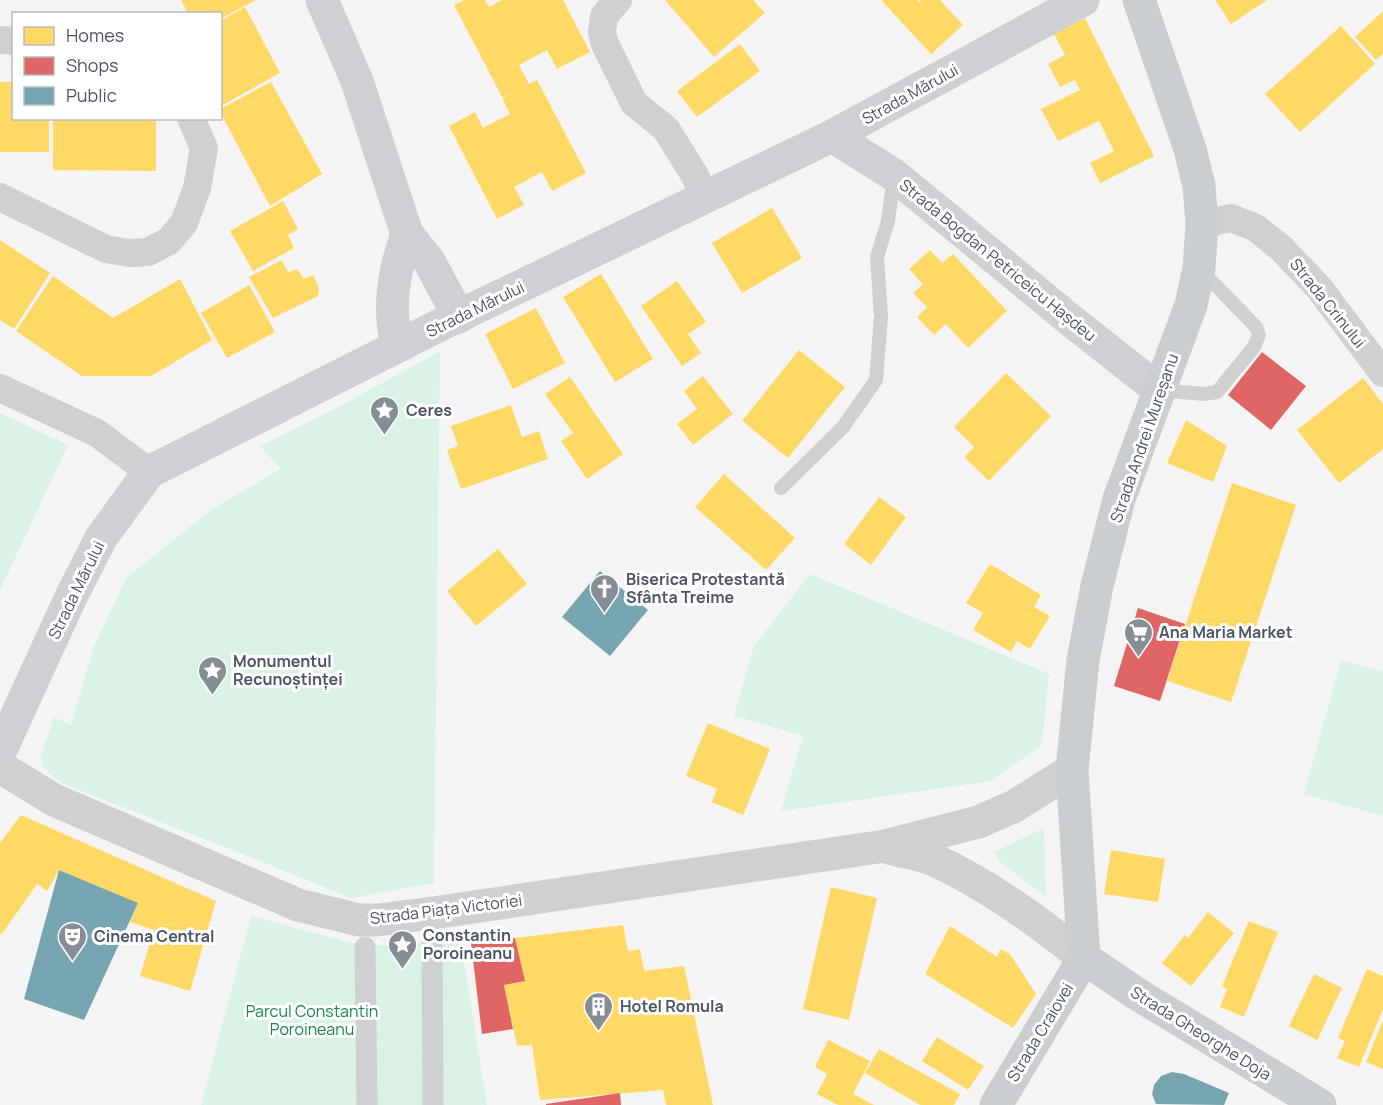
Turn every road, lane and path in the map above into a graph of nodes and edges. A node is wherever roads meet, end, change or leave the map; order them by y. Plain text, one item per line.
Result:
1 (322, 0) edge
2 (618, 0) edge
3 (1083, 0) edge
4 (1139, 0) edge
5 (192, 120) edge
6 (832, 136) junction
7 (894, 175) junction
8 (0, 197) edge
9 (706, 198) junction
10 (1202, 224) junction
11 (407, 234) junction
12 (1199, 268) junction
13 (459, 317) junction
14 (398, 347) junction
15 (1383, 373) edge
16 (0, 388) edge
17 (1159, 390) junction
18 (149, 472) junction
19 (781, 488) dead end
20 (0, 752) edge
21 (0, 767) edge
22 (1072, 770) junction
23 (885, 846) junction
24 (432, 942) dead end
25 (365, 946) dead end
26 (1084, 958) junction
27 (367, 1105) edge
28 (433, 1105) edge
29 (996, 1105) edge
30 (1320, 1105) edge

1 - 11 main road
2 - 9 street
3 - 6 main road, Strada Mărului
4 - 10 main road, Strada Andrei Mureșanu
5 - 8 street
6 - 7 main road, Strada Bogdan Petriceicu Hașdeu
6 - 9 main road, Strada Mărului
7 - 17 main road, Strada Bogdan Petriceicu Hașdeu
7 - 19 lane
9 - 13 main road, Strada Mărului
10 - 12 main road, Strada Andrei Mureșanu
10 - 15 street, Strada Crinului
11 - 13 main road
11 - 14 main road
12 - 17 main road, Strada Andrei Mureșanu
12 - 17 lane
13 - 14 main road, Strada Mărului
14 - 18 main road, Strada Mărului
16 - 18 street
17 - 22 main road, Strada Andrei Mureșanu
18 - 20 main road, Strada Mărului
21 - 23 street, Strada Piața Victoriei
22 - 23 street, Strada Piața Victoriei
22 - 26 main road, Strada Andrei Mureșanu
23 - 26 street, Strada Piața Victoriei
24 - 28 street
25 - 27 street
26 - 29 main road, Strada Craiovei
26 - 30 main road, Strada Gheorghe Doja

